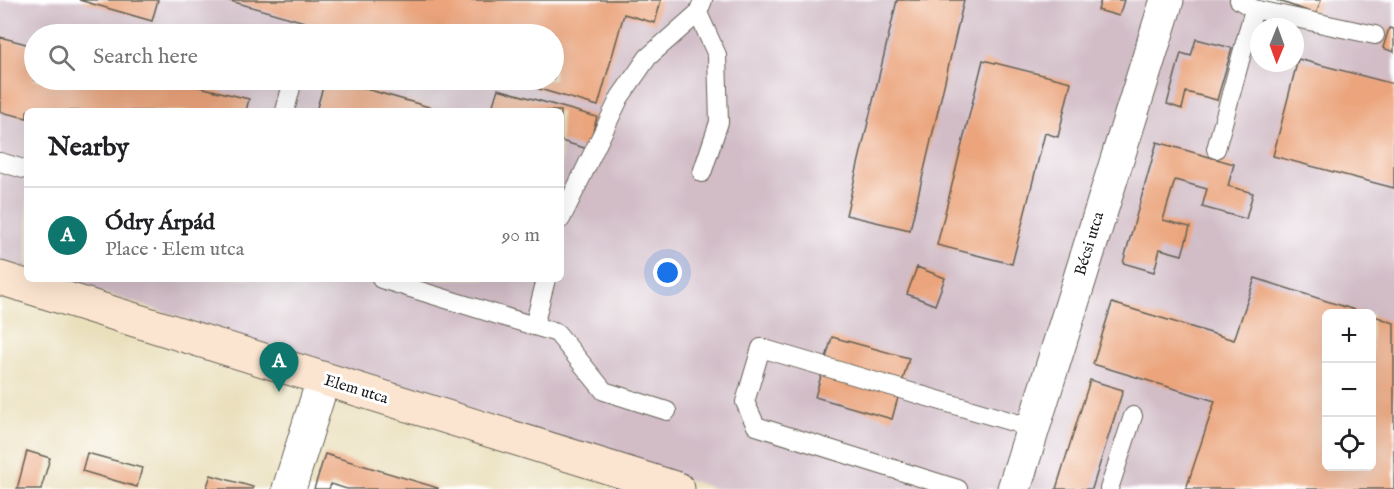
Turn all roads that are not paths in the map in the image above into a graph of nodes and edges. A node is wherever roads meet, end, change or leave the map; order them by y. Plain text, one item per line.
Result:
1 (1167, 0) edge
2 (1246, 5) edge
3 (700, 6) edge
4 (1375, 35) dead end
5 (290, 90) edge
6 (286, 108) edge
7 (1216, 149) dead end
8 (0, 162) edge
9 (24, 169) edge
10 (702, 173) dead end
11 (564, 213) edge
12 (0, 278) edge
13 (391, 282) edge
14 (545, 282) edge
15 (534, 326) junction
16 (323, 380) junction
17 (667, 411) dead end
18 (1133, 416) dead end
19 (1033, 428) junction
20 (290, 489) edge
21 (678, 489) edge
22 (958, 489) edge
23 (1014, 489) edge
24 (1109, 489) edge

1 - 19 street, Bécsi utca
2 - 4 lane
2 - 7 lane
3 - 10 lane
3 - 11 lane
5 - 6 lane
8 - 9 lane
12 - 16 street, Elem utca
13 - 15 lane
14 - 15 lane
15 - 17 lane
16 - 20 street
16 - 21 street, Elem utca
18 - 24 lane
19 - 22 lane
19 - 23 street, Bécsi utca

